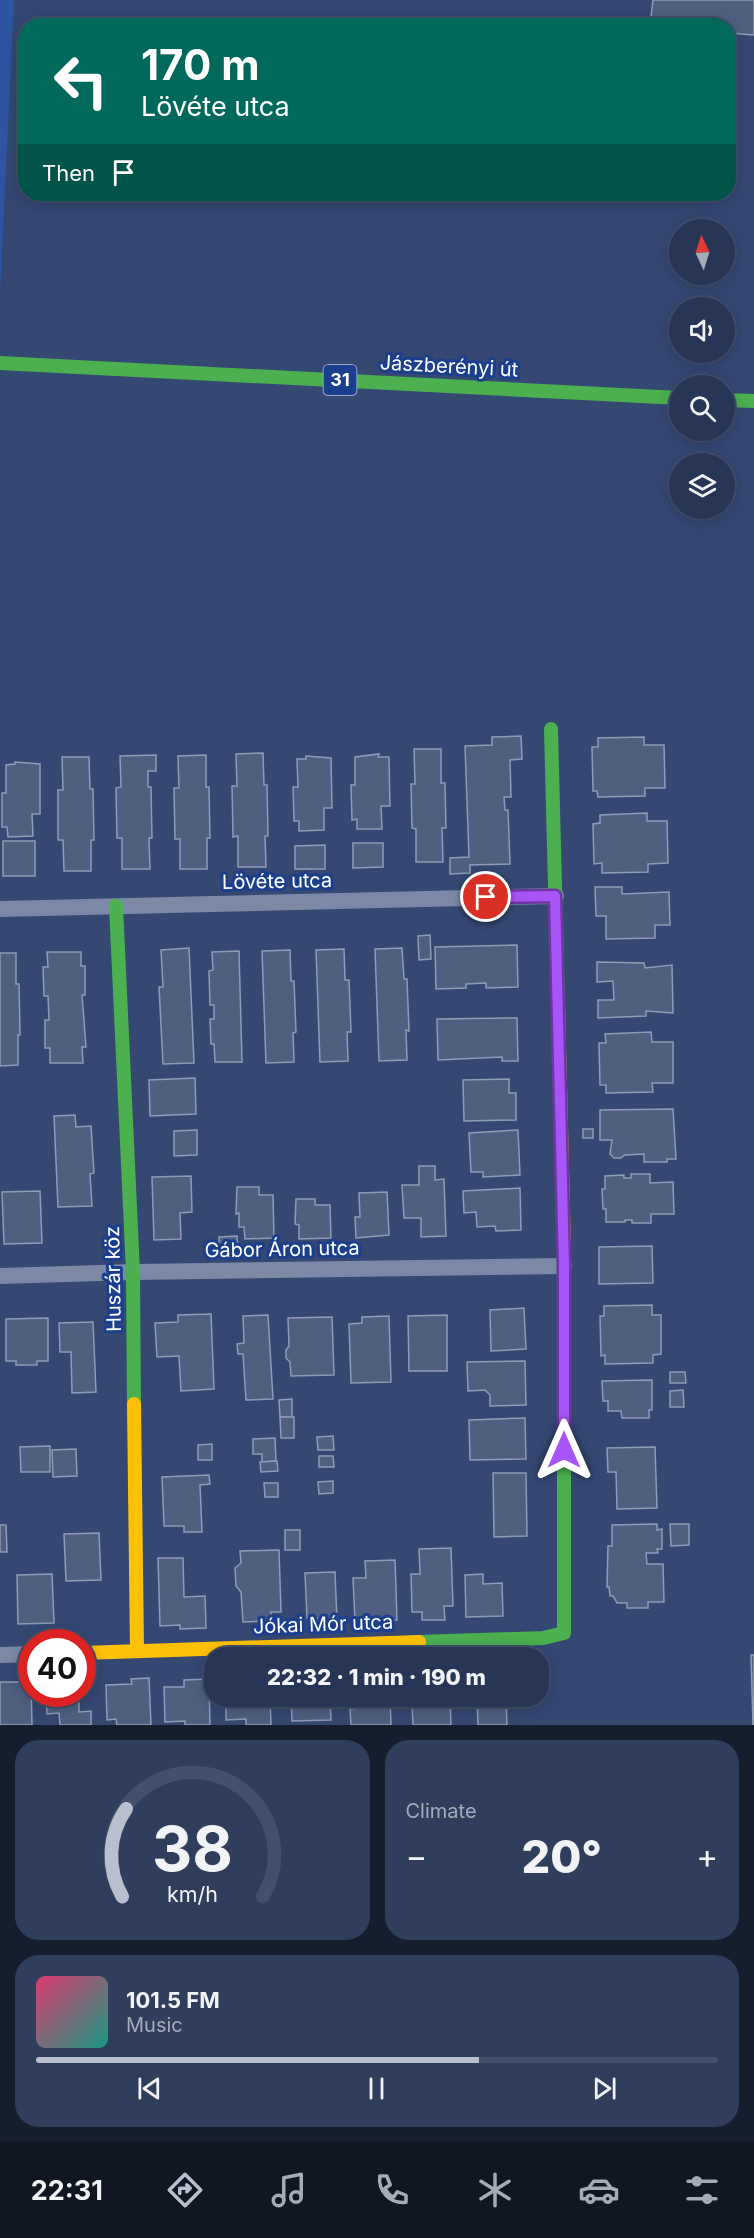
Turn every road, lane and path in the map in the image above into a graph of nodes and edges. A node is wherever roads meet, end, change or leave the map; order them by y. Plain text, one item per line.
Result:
1 (0, 363) edge
2 (669, 397) edge
3 (735, 400) edge
4 (754, 401) edge
5 (551, 729) dead end
6 (555, 896) junction
7 (116, 906) junction
8 (0, 909) edge
9 (564, 1266) junction
10 (133, 1272) junction
11 (0, 1276) edge
12 (136, 1652) junction
13 (96, 1653) edge
14 (18, 1654) edge
15 (0, 1655) edge

1 - 2 street, Jászberényi út / 31
3 - 4 street
5 - 6 street
6 - 7 street, Lövéte utca
6 - 9 street
7 - 8 street, Lövéte utca
7 - 10 street, Huszár köz
9 - 10 street, Gábor Áron utca
9 - 12 street, Jókai Mór utca
10 - 11 street, Gábor Áron utca
10 - 12 street, Huszár köz
12 - 13 street, Jókai Mór utca
14 - 15 street

